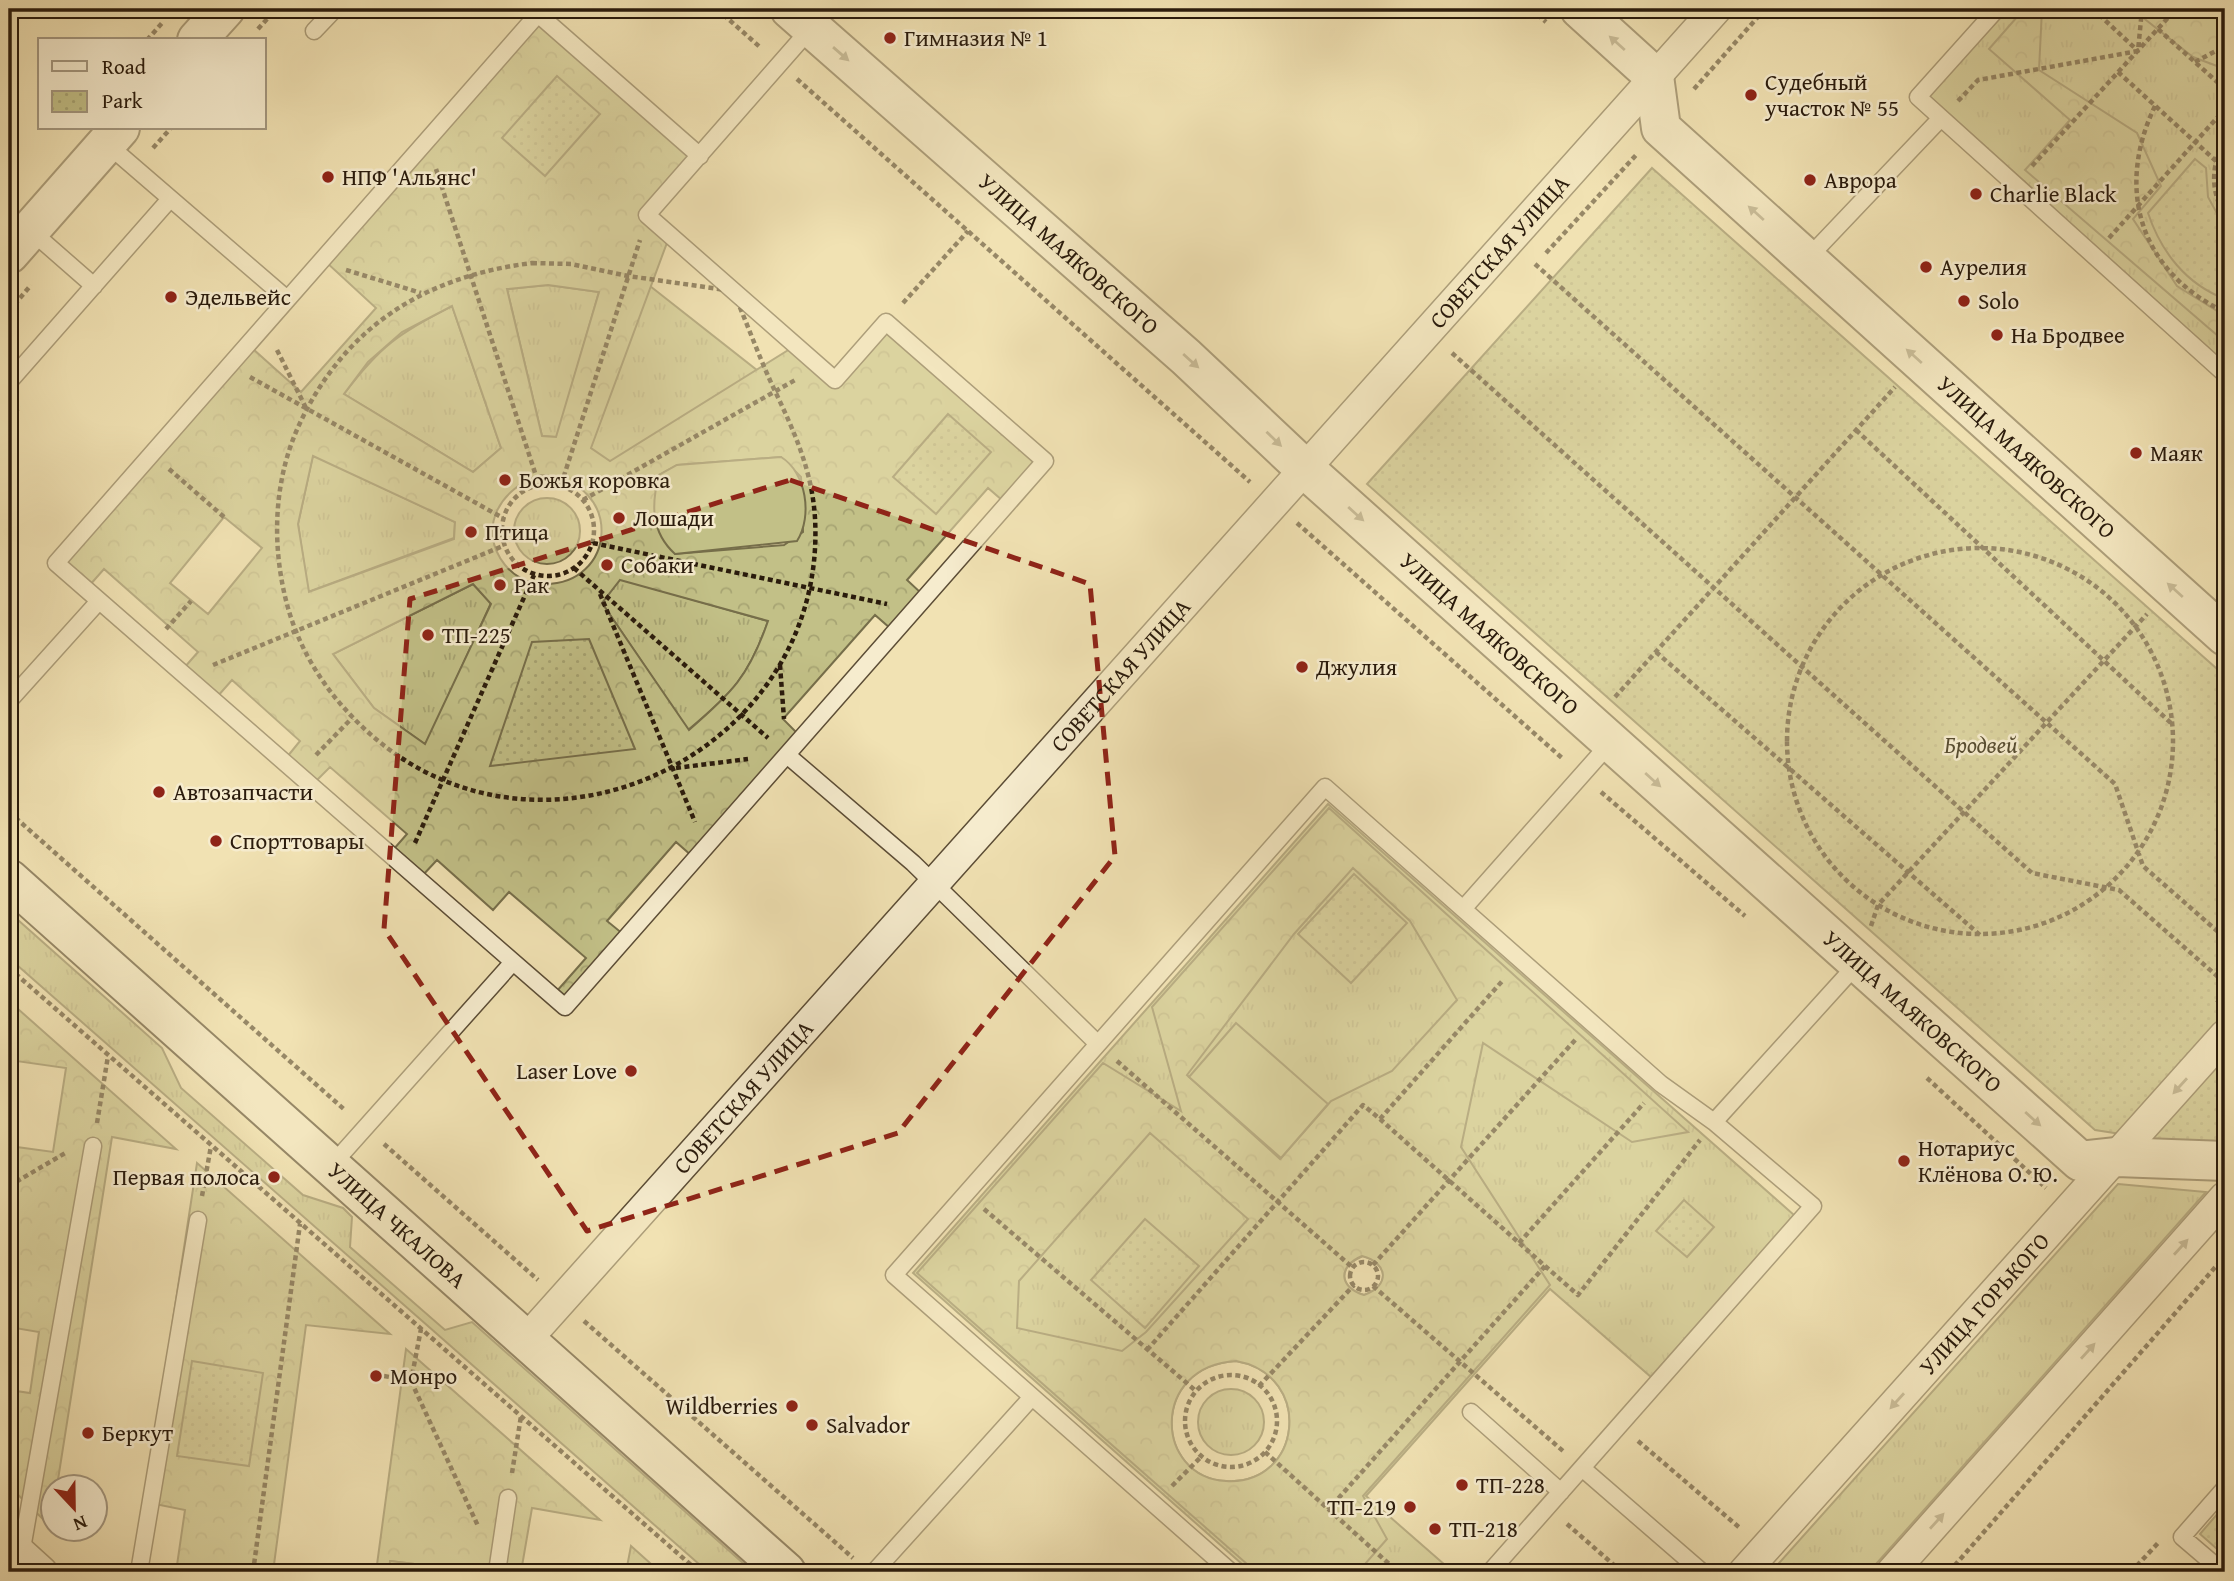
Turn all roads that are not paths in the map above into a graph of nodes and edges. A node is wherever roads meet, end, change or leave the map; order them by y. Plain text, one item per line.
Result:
1 (225, 9) edge
2 (335, 9) edge
3 (1580, 9) edge
4 (1716, 9) edge
5 (1997, 9) edge
6 (801, 18) edge
7 (314, 32) dead end
8 (199, 38) edge
9 (1654, 76) junction
10 (1941, 118) junction
11 (113, 136) edge
12 (700, 156) junction
13 (170, 198) junction
14 (19, 242) edge
15 (1807, 259) junction
16 (93, 286) junction
17 (288, 299) junction
18 (2225, 374) edge
19 (9, 382) edge
20 (1305, 469) junction
21 (99, 601) junction
22 (2225, 636) edge
23 (9, 701) edge
24 (1600, 733) junction
25 (787, 755) junction
26 (9, 879) edge
27 (933, 885) junction
28 (1463, 909) junction
29 (513, 962) junction
30 (1858, 963) junction
31 (2225, 1035) edge
32 (1098, 1044) junction
33 (1714, 1122) junction
34 (93, 1146) road end
35 (2117, 1157) junction
36 (2225, 1161) edge
37 (331, 1166) junction
38 (2225, 1197) edge
39 (198, 1220) road end
40 (526, 1340) junction
41 (1032, 1397) junction
42 (1471, 1412) dead end
43 (1582, 1468) junction
44 (2225, 1488) edge
45 (1561, 1492) junction
46 (508, 1499) road end
47 (13, 1546) edge
48 (497, 1570) edge
49 (42, 1572) edge
50 (139, 1572) edge
51 (786, 1572) edge
52 (874, 1572) edge
53 (1231, 1572) edge
54 (1490, 1572) edge
55 (1702, 1572) edge
56 (1744, 1572) edge
57 (1892, 1572) edge
58 (2222, 1572) edge

1 - 8 street
2 - 7 lane
9 -> 3 street
4 - 9 street, СОВЕТСКАЯ УЛИЦА
5 - 10 lane
6 - 12 lane
6 -> 20 street, УЛИЦА МАЯКОВСКОГО
15 -> 9 street, УЛИЦА МАЯКОВСКОГО
9 - 20 street, СОВЕТСКАЯ УЛИЦА
10 - 15 lane
10 - 18 lane
11 - 13 lane
11 - 14 street
12 - 17 lane
12 - 25 lane
13 - 16 lane
13 - 17 lane
14 - 16 lane
22 -> 15 street, УЛИЦА МАЯКОВСКОГО
16 - 19 lane
17 - 21 lane
20 -> 24 street, УЛИЦА МАЯКОВСКОГО
20 - 27 street, СОВЕТСКАЯ УЛИЦА
21 - 23 lane
21 - 29 lane
24 - 28 lane
24 -> 30 street, УЛИЦА МАЯКОВСКОГО
25 - 27 lane
25 - 29 lane
26 - 37 street, УЛИЦА ЧКАЛОВА
27 - 32 lane
27 - 40 street, СОВЕТСКАЯ УЛИЦА
28 - 32 lane
28 - 33 lane
29 - 37 lane
30 - 33 lane
30 -> 35 street, УЛИЦА МАЯКОВСКОГО
31 -> 35 street, УЛИЦА ГОРЬКОГО
32 - 41 lane
33 - 43 lane
34 - 47 lane
35 - 36 street, УЛИЦА МАЯКОВСКОГО
35 -> 56 street, УЛИЦА ГОРЬКОГО
37 - 40 street, УЛИЦА ЧКАЛОВА
57 -> 38 street
39 - 50 lane
40 - 51 street, УЛИЦА ЧКАЛОВА
41 - 52 lane
41 - 53 lane
42 - 45 lane
43 - 45 lane
43 - 55 lane
44 - 58 lane
45 - 54 lane
46 - 48 lane
47 - 49 street

